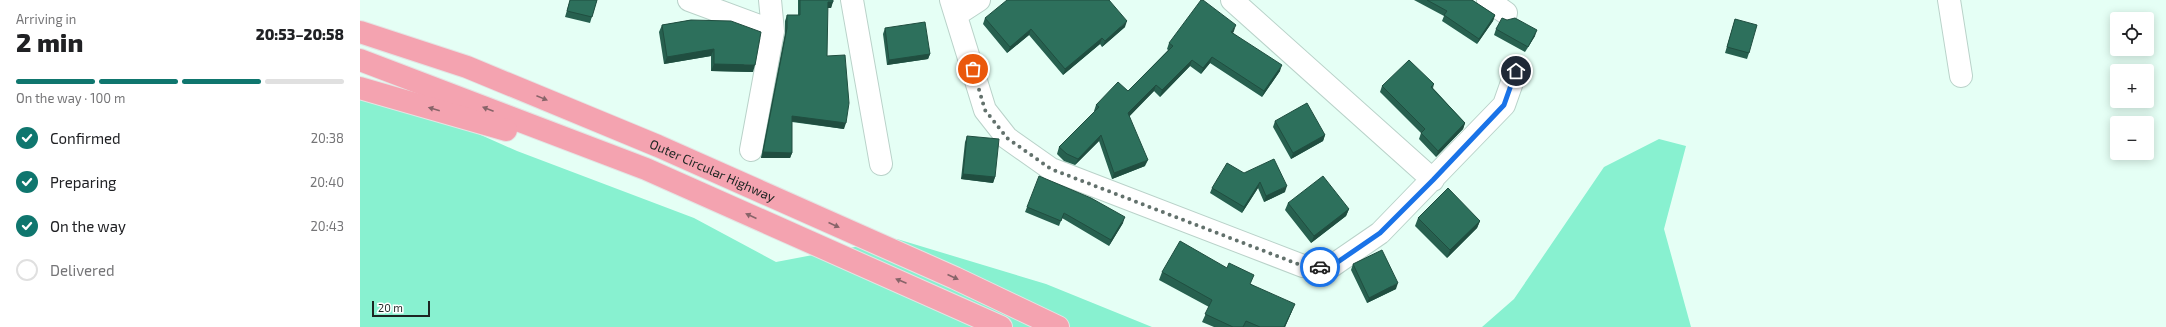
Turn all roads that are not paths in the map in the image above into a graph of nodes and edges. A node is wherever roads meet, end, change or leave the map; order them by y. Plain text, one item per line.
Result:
1 (690, 0) edge
2 (770, 0) edge
3 (852, 0) edge
4 (979, 0) edge
5 (1232, 0) edge
6 (1488, 0) edge
7 (1949, 0) edge
8 (954, 7) edge
9 (1506, 13) dead end
10 (360, 19) edge
11 (772, 31) junction
12 (360, 32) edge
13 (360, 60) edge
14 (467, 67) junction
15 (1516, 71) dead end
16 (1961, 76) dead end
17 (360, 88) edge
18 (751, 150) dead end
19 (881, 164) dead end
20 (646, 169) junction
21 (1433, 180) junction
22 (1000, 327) edge
23 (1058, 327) edge

1 - 11 street
2 - 11 street
3 - 19 street
4 - 8 street
5 - 21 street
6 - 9 street
7 - 16 street
8 - 21 street
10 - 14 highway
11 - 18 street
12 - 14 highway, Outer Circular Highway
20 -> 13 highway, Outer Circular Highway
14 -> 23 highway, Outer Circular Highway
15 - 21 street
20 -> 17 highway
22 -> 20 highway, Outer Circular Highway

